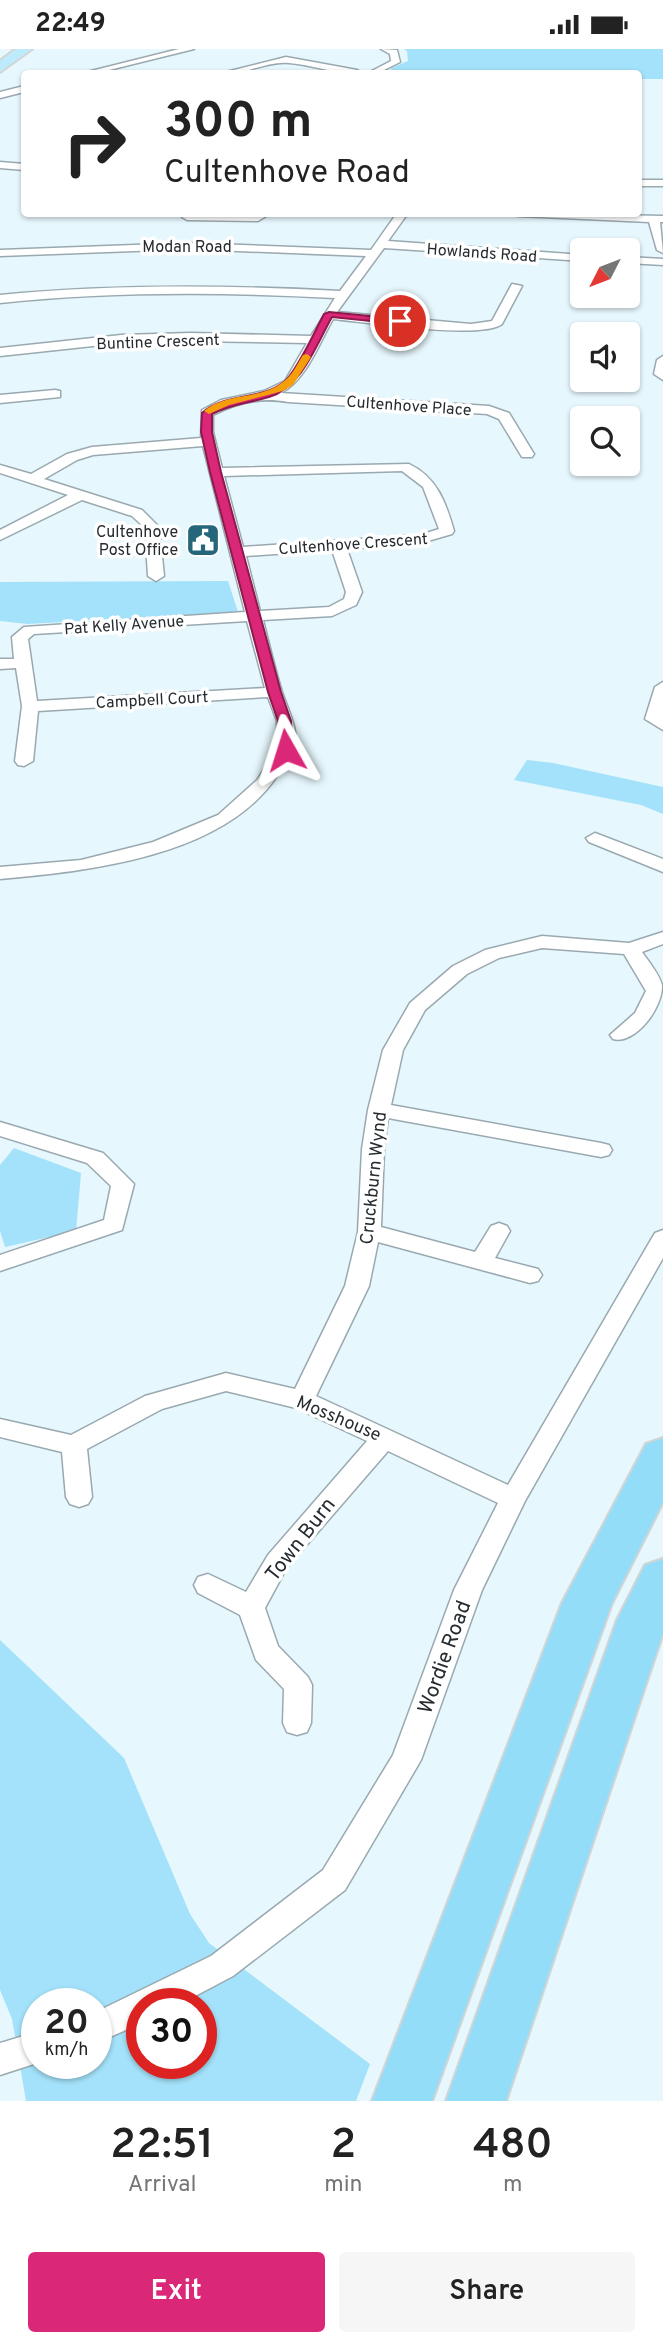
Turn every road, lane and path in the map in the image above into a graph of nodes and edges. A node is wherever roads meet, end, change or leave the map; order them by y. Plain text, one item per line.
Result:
1 (25, 49) edge
2 (190, 49) edge
3 (385, 49) edge
4 (1, 66) edge
5 (101, 70) edge
6 (241, 70) edge
7 (341, 70) edge
8 (379, 70) edge
9 (21, 90) edge
10 (0, 95) edge
11 (0, 165) edge
12 (21, 167) edge
13 (642, 183) edge
14 (663, 183) edge
15 (260, 217) edge
16 (400, 217) edge
17 (634, 217) edge
18 (659, 219) edge
19 (188, 228) edge
20 (377, 249) junction
21 (663, 250) edge
22 (0, 253) edge
23 (570, 257) edge
24 (640, 261) edge
25 (663, 262) edge
26 (516, 286) dead end
27 (343, 296) junction
28 (0, 299) edge
29 (329, 314) junction
30 (317, 340) junction
31 (3, 352) edge
32 (663, 360) edge
33 (663, 376) edge
34 (55, 394) dead end
35 (268, 394) junction
36 (0, 399) edge
37 (209, 441) junction
38 (527, 454) dead end
39 (0, 469) edge
40 (216, 472) junction
41 (33, 479) junction
42 (80, 495) junction
43 (2, 533) edge
44 (338, 545) junction
45 (238, 552) junction
46 (156, 576) dead end
47 (256, 615) junction
48 (23, 663) junction
49 (0, 664) edge
50 (663, 687) edge
51 (274, 692) junction
52 (30, 706) junction
53 (663, 725) edge
54 (24, 761) dead end
55 (595, 838) dead end
56 (663, 866) edge
57 (0, 873) edge
58 (663, 938) edge
59 (631, 949) junction
60 (620, 1035) dead end
61 (379, 1110) junction
62 (0, 1129) edge
63 (601, 1150) dead end
64 (499, 1231) dead end
65 (369, 1232) junction
66 (663, 1238) edge
67 (481, 1261) junction
68 (0, 1263) edge
69 (530, 1275) dead end
70 (302, 1400) junction
71 (0, 1428) edge
72 (384, 1437) junction
73 (74, 1445) junction
74 (663, 1456) edge
75 (79, 1497) dead end
76 (513, 1499) junction
77 (663, 1579) edge
78 (208, 1585) dead end
79 (251, 1608) junction
80 (296, 1723) dead end
81 (179, 1988) edge
82 (21, 2052) edge
83 (0, 2059) edge
84 (402, 2101) edge
85 (476, 2101) edge

1 - 4 main road
2 - 5 street
3 - 8 street
6 - 7 street
9 - 10 street
11 - 12 street
13 - 14 street
15 - 19 street
16 - 20 street
17 - 18 street
18 - 21 street
19 - 20 street, Modan Road
19 - 22 street, Modan Road
20 - 23 street, Howlands Road
20 - 27 street
24 - 25 street
26 - 29 street
27 - 28 street
27 - 29 street
29 - 30 street
30 - 31 street, Buntine Crescent
30 - 35 street
32 - 33 street
34 - 36 street
35 - 37 street
35 - 38 street, Cultenhove Place
37 - 40 street
37 - 41 street
39 - 41 street
40 - 44 street, Cultenhove Crescent
40 - 45 street
41 - 42 street
42 - 43 street
42 - 46 street
44 - 45 street, Cultenhove Crescent
44 - 47 street
45 - 47 street
47 - 48 street, Pat Kelly Avenue
47 - 51 street
48 - 49 street
48 - 52 street
50 - 53 street
51 - 52 street, Campbell Court
51 - 57 street
52 - 54 street
55 - 56 street
58 - 59 street, Cruckburn Wynd
59 - 60 street
59 - 61 street, Cruckburn Wynd
61 - 63 street
61 - 65 street, Cruckburn Wynd
62 - 68 street
64 - 67 street
65 - 67 street
65 - 70 street, Cruckburn Wynd
66 - 76 street, Wordie Road
67 - 69 street
70 - 72 street, Mosshouse
70 - 73 street, Mosshouse
71 - 73 street
72 - 76 street, Mosshouse
72 - 79 street, Town Burn
73 - 75 street
74 - 84 highway
76 - 81 street, Wordie Road
77 - 85 highway
78 - 79 street
79 - 80 street
82 - 83 street

